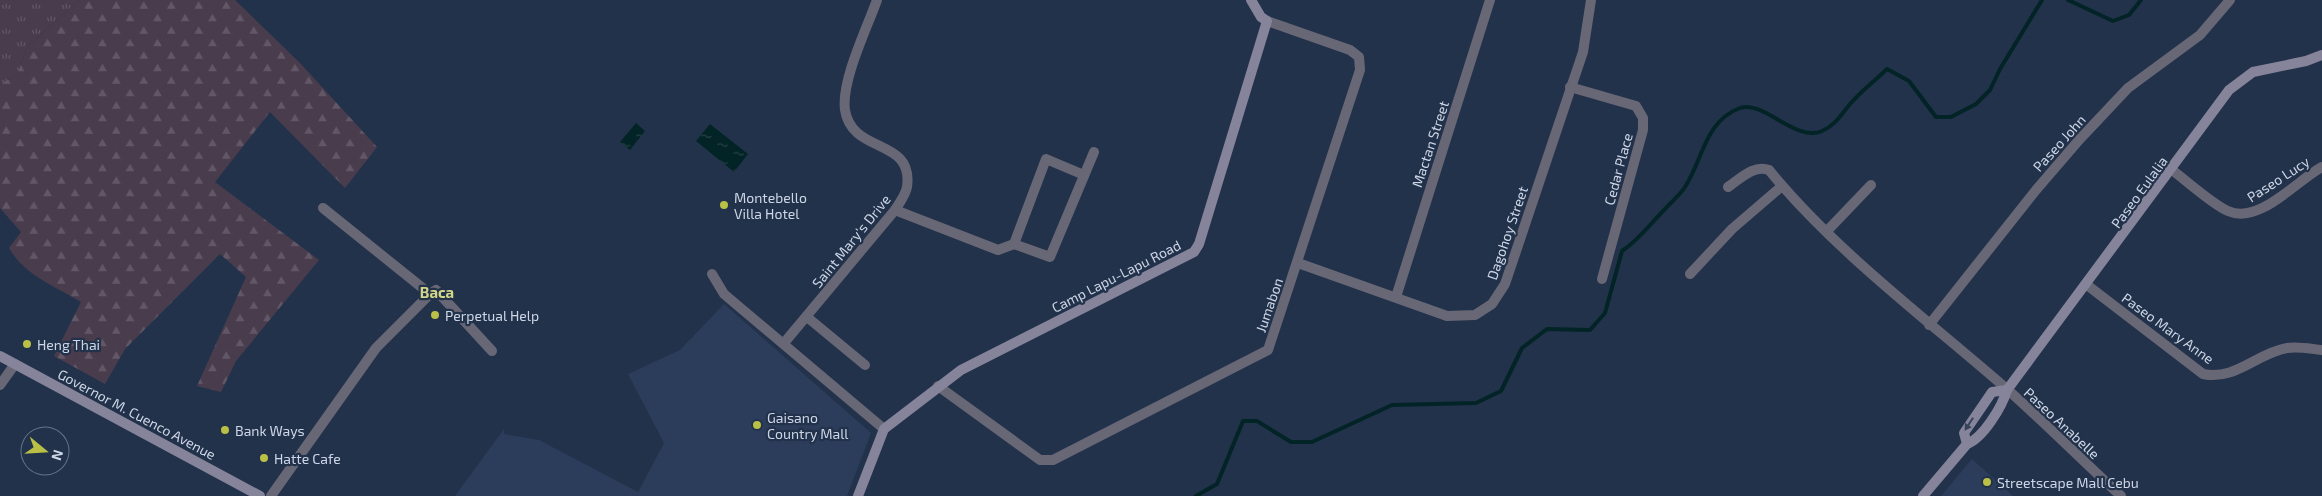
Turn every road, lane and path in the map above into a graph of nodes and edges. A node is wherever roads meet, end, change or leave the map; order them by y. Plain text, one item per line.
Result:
1 (877, 0) edge
2 (1251, 0) edge
3 (1490, 0) edge
4 (1591, 0) edge
5 (2230, 0) edge
6 (1267, 21) junction
7 (2322, 55) edge
8 (1570, 87) junction
9 (1094, 152) dead end
10 (2322, 168) edge
11 (2172, 170) junction
12 (1084, 175) junction
13 (1870, 185) dead end
14 (1782, 186) junction
15 (1728, 187) dead end
16 (323, 208) dead end
17 (895, 210) junction
18 (1827, 231) junction
19 (1014, 244) junction
20 (1298, 263) junction
21 (712, 274) dead end
22 (1690, 274) dead end
23 (1602, 279) dead end
24 (2087, 285) junction
25 (430, 294) junction
26 (1396, 297) junction
27 (807, 317) junction
28 (1929, 326) junction
29 (784, 343) junction
30 (2322, 350) edge
31 (492, 351) dead end
32 (0, 356) edge
33 (15, 364) junction
34 (865, 365) dead end
35 (0, 385) edge
36 (938, 386) junction
37 (2008, 390) junction
38 (884, 429) junction
39 (1967, 444) junction
40 (260, 496) edge
41 (271, 496) edge
42 (858, 496) edge
43 (1924, 496) edge
44 (2121, 496) edge

1 - 17 street, Saint Mary's Drive
2 - 6 street
3 - 26 street, Mactan Street
4 - 8 street, Dagohoy Street
5 - 28 street, Paseo John
6 - 20 street, Jumabon
6 - 36 street, Camp Lapu-Lapu Road
7 - 11 street, Paseo Eulalia
8 - 23 street, Cedar Place
8 - 26 street, Dagohoy Street
9 - 12 street
10 - 11 street, Paseo Lucy
11 - 24 street, Paseo Eulalia
12 - 19 street
12 - 19 street
13 - 18 street
14 - 15 street, Paseo Anabelle
14 - 18 street, Paseo Anabelle
14 - 22 street
16 - 25 street
17 - 19 street
17 - 27 street, Saint Mary's Drive
18 - 28 street, Paseo Anabelle
20 - 26 street, Dagohoy Street
20 - 36 street, Jumabon
21 - 29 street
24 - 30 street, Paseo Mary Anne
24 - 37 street, Paseo Eulalia
25 - 31 street
25 - 41 street
27 - 29 street, Saint Mary's Drive
27 - 34 street
28 - 37 street, Paseo Anabelle
29 - 38 street
32 - 33 street, Governor M. Cuenco Avenue
33 - 35 street
33 - 40 street, Governor M. Cuenco Avenue
36 - 38 street, Camp Lapu-Lapu Road
37 - 39 street, Paseo Eulalia
37 -> 39 street
37 - 44 street, Paseo Anabelle
38 - 42 street
39 - 43 street, Paseo Eulalia

